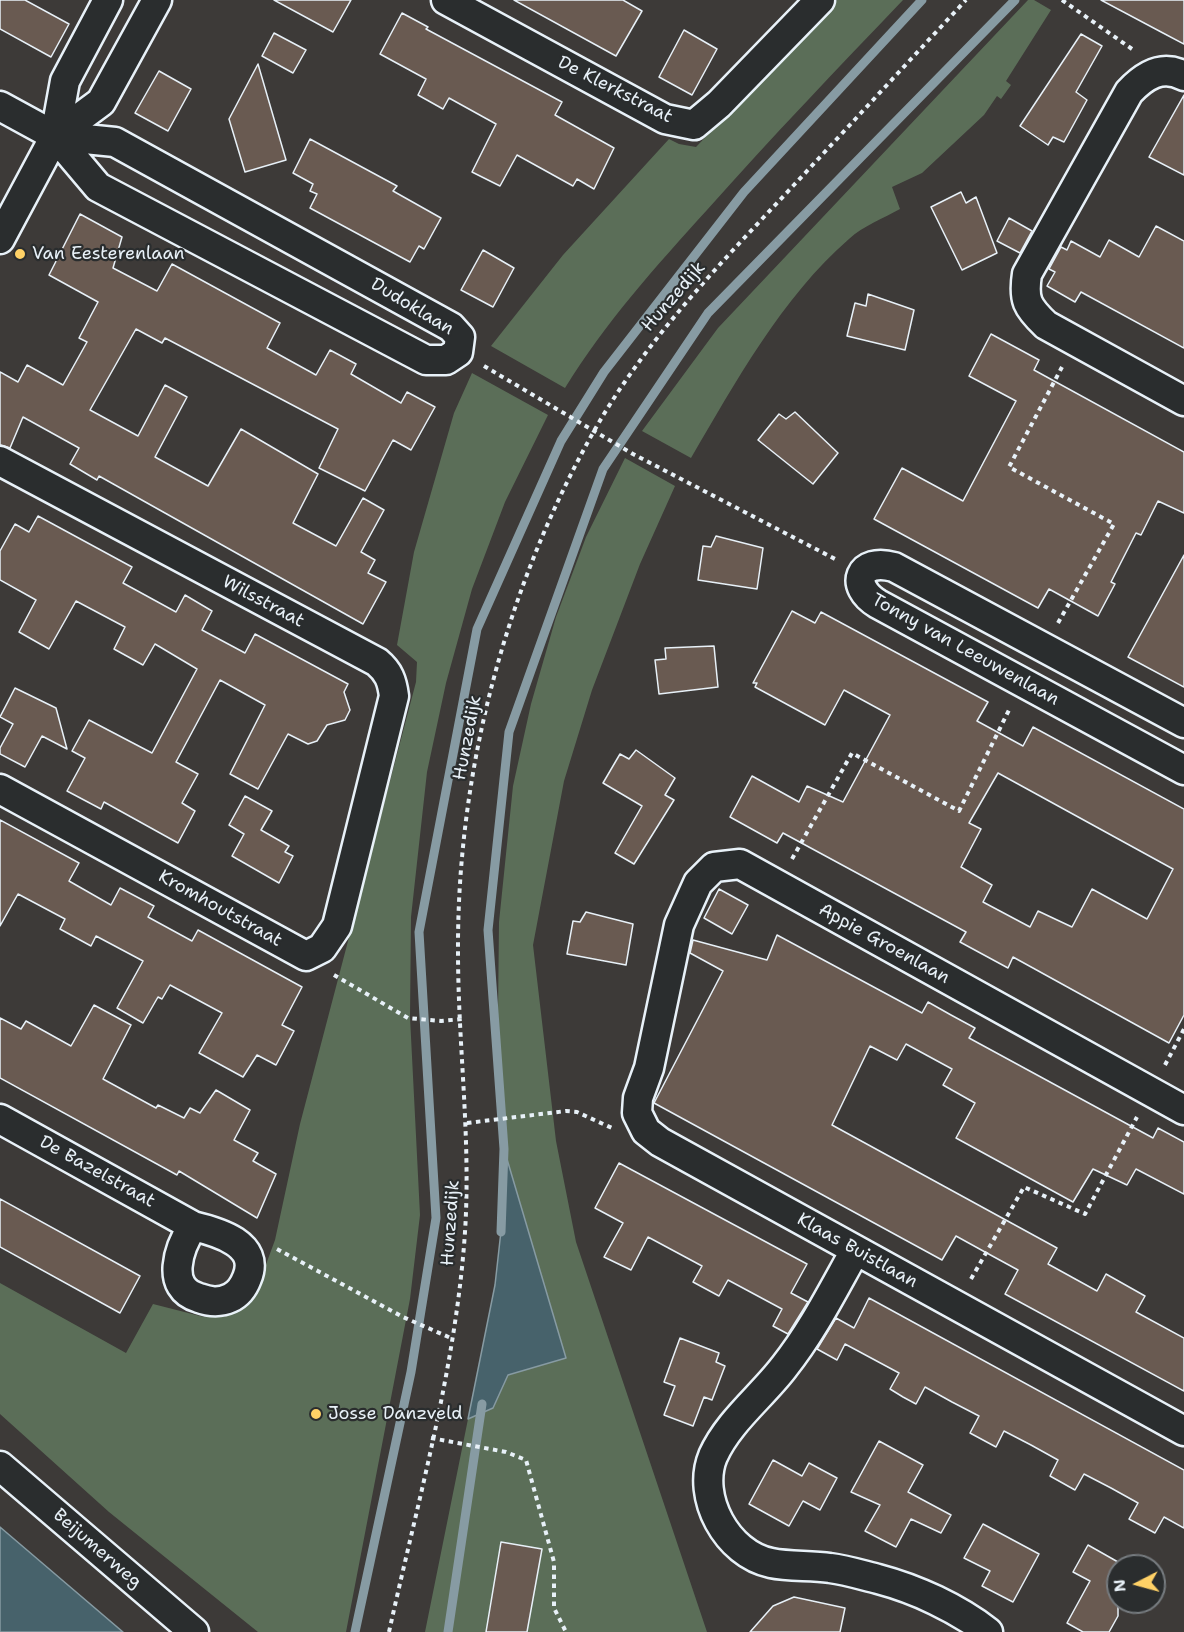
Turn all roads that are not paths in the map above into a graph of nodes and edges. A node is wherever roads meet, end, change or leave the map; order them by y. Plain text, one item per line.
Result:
1 (108, 0) edge
2 (157, 0) edge
3 (446, 0) edge
4 (819, 0) edge
5 (1173, 73) edge
6 (0, 106) edge
7 (55, 136) junction
8 (0, 239) edge
9 (1184, 400) edge
10 (0, 461) edge
11 (1184, 723) edge
12 (1184, 770) edge
13 (0, 789) edge
14 (306, 956) joint
15 (1184, 1110) edge
16 (0, 1119) edge
17 (646, 1131) joint
18 (194, 1226) junction
19 (855, 1251) junction
20 (1184, 1431) edge
21 (0, 1466) edge
22 (194, 1632) edge
23 (988, 1632) edge

1 - 7 street
2 - 7 street
3 - 4 street, De Klerkstraat
5 - 9 street
6 - 7 street
7 - 7 street, Dudoklaan
7 - 8 street
10 - 14 street, Wilsstraat
11 - 12 street, Tonny van Leeuwenlaan
13 - 14 street, Kromhoutstraat
15 - 17 street, Appie Groenlaan
16 - 18 street, De Bazelstraat
17 - 19 street, Klaas Buistlaan
18 - 18 street, De Bazelstraat
19 - 20 street, Klaas Buistlaan
19 - 23 street
21 - 22 street, Beijumerweg

